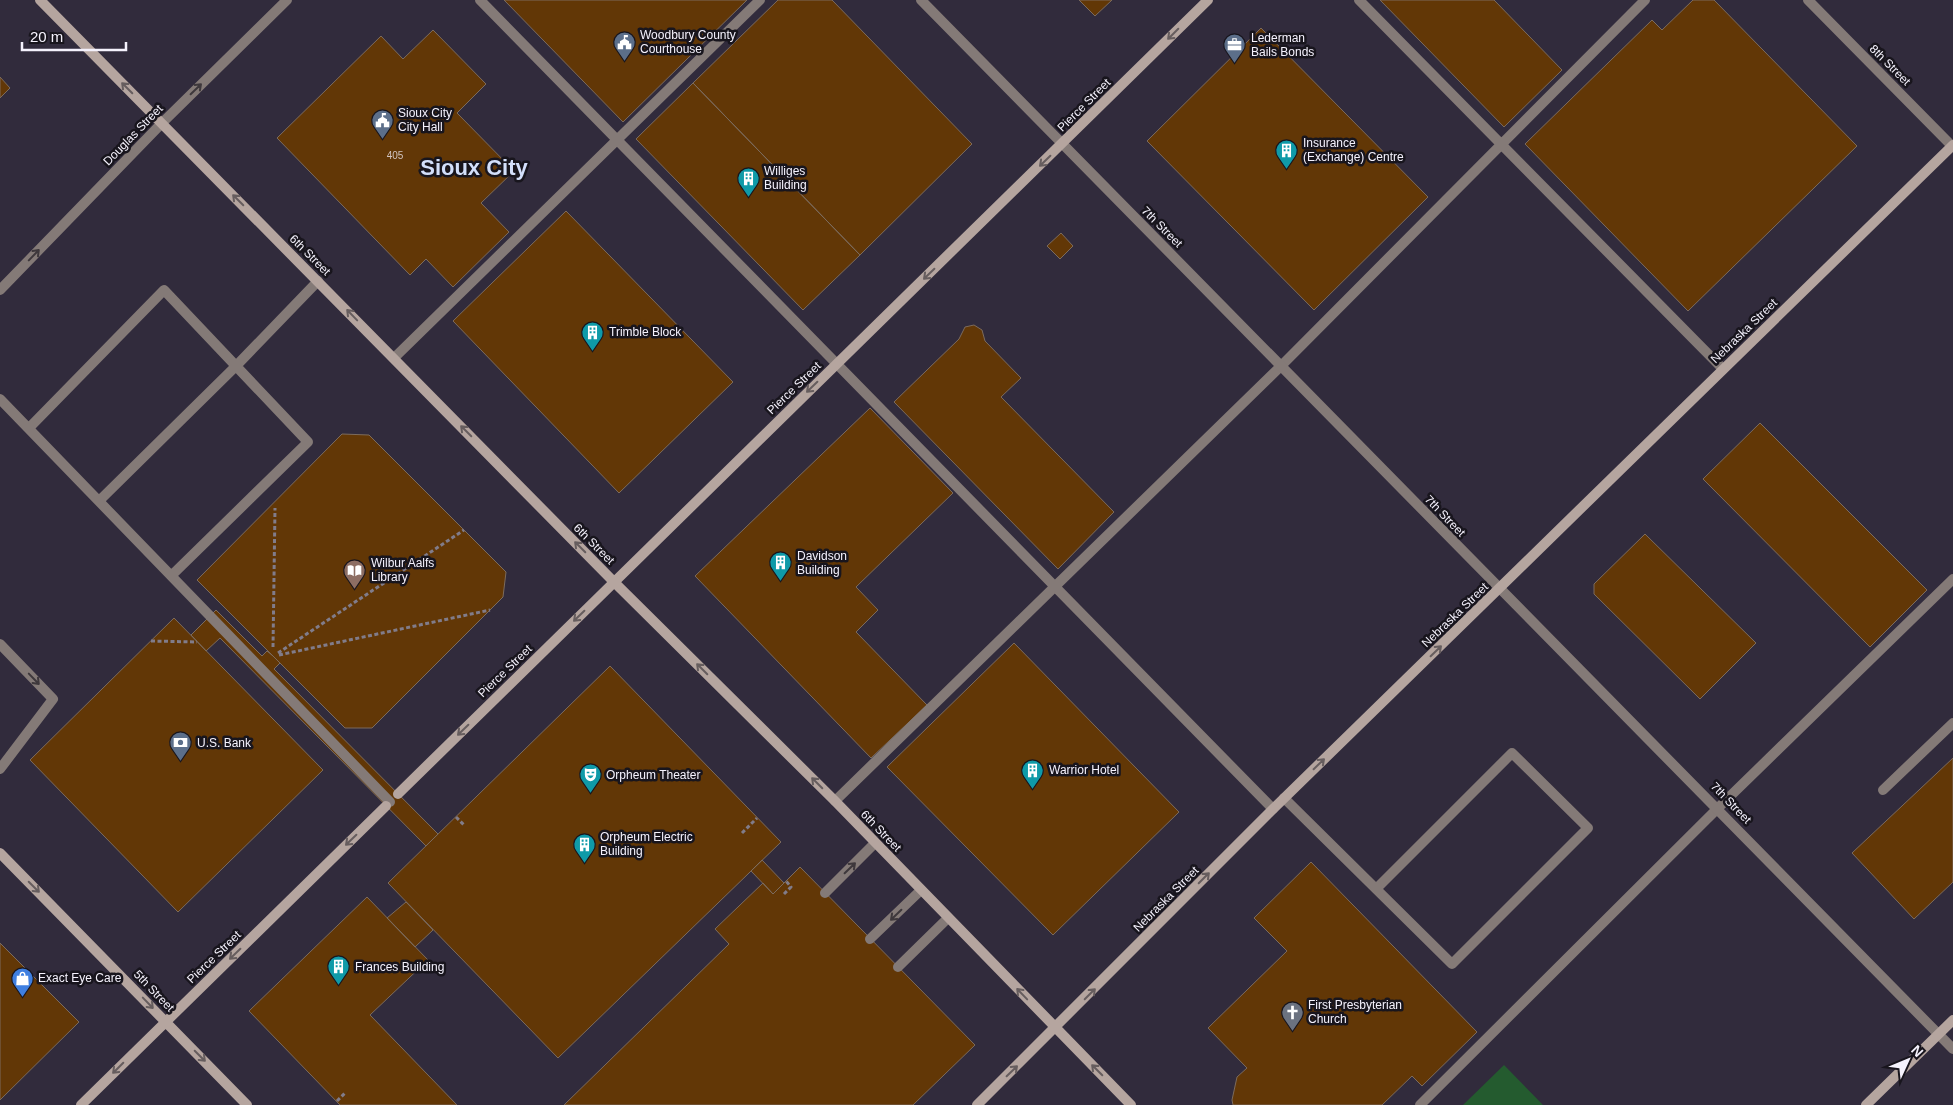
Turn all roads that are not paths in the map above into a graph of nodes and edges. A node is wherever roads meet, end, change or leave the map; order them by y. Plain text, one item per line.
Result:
1 (40, 0) edge
2 (287, 0) edge
3 (480, 0) edge
4 (760, 0) edge
5 (921, 0) edge
6 (1208, 0) edge
7 (1359, 0) edge
8 (1645, 0) edge
9 (1808, 0) edge
10 (162, 123) junction
11 (619, 140) junction
12 (1063, 144) junction
13 (1502, 144) junction
14 (1953, 146) edge
15 (318, 280) junction
16 (0, 290) edge
17 (394, 358) junction
18 (837, 363) junction
19 (236, 366) junction
20 (1281, 366) junction
21 (1723, 369) junction
22 (0, 398) edge
23 (29, 428) junction
24 (100, 500) junction
25 (172, 575) junction
26 (1953, 579) edge
27 (614, 582) junction
28 (1056, 587) junction
29 (1499, 589) junction
30 (0, 644) edge
31 (1953, 723) edge
32 (0, 769) edge
33 (1883, 790) dead end
34 (398, 794) dead end
35 (1284, 798) junction
36 (835, 801) junction
37 (388, 804) joint
38 (1718, 808) junction
39 (1273, 809) junction
40 (875, 843) junction
41 (0, 853) edge
42 (1377, 888) junction
43 (921, 890) junction
44 (825, 892) dead end
45 (948, 918) junction
46 (870, 939) dead end
47 (898, 968) dead end
48 (1953, 1020) edge
49 (166, 1022) junction
50 (1055, 1029) junction
51 (1939, 1034) junction
52 (1953, 1049) edge
53 (81, 1105) edge
54 (248, 1105) edge
55 (977, 1105) edge
56 (1131, 1105) edge
57 (1420, 1105) edge
58 (1866, 1105) edge

10 -> 1 main road, 6th Street
10 -> 2 street, Douglas Street
3 - 11 street
4 - 11 street
5 - 12 street, 7th Street
6 -> 12 main road, Pierce Street
7 - 13 street
8 - 13 street
9 - 14 street, 8th Street
15 -> 10 main road, 6th Street
16 -> 10 street, Douglas Street
11 - 17 street
11 - 18 street
12 -> 18 main road, Pierce Street
12 - 20 street, 7th Street
13 - 20 street
13 - 21 street
14 - 21 main road, Nebraska Street
17 -> 15 main road, 6th Street
15 - 19 street
27 -> 17 main road, 6th Street
18 -> 27 main road, Pierce Street
18 - 28 street
19 - 23 street
19 - 24 street
19 - 25 street
20 - 28 street
20 - 29 street, 7th Street
21 - 29 main road, Nebraska Street
22 - 23 street
23 - 24 street
24 - 25 street
25 - 37 street
26 - 38 street
27 -> 34 main road, Pierce Street
36 -> 27 main road, 6th Street
28 - 36 street
28 - 39 street
35 -> 29 main road, Nebraska Street
29 - 38 street, 7th Street
30 -> 32 street
31 - 33 street
35 - 39 main road, Nebraska Street
35 - 42 street
36 - 40 main road, 6th Street
37 -> 49 main road, Pierce Street
38 - 51 street, 7th Street
38 - 57 street
50 -> 39 main road, Nebraska Street
40 - 43 main road, 6th Street
44 -> 40 street
41 -> 49 main road, 5th Street
42 - 42 street
43 - 45 main road, 6th Street
43 -> 46 street
45 - 47 street
50 -> 45 main road, 6th Street
48 - 51 main road
49 -> 53 main road, Pierce Street
49 -> 54 main road, 5th Street
55 -> 50 main road, Nebraska Street
56 -> 50 main road, 6th Street
51 - 52 street, 7th Street
51 - 58 main road

